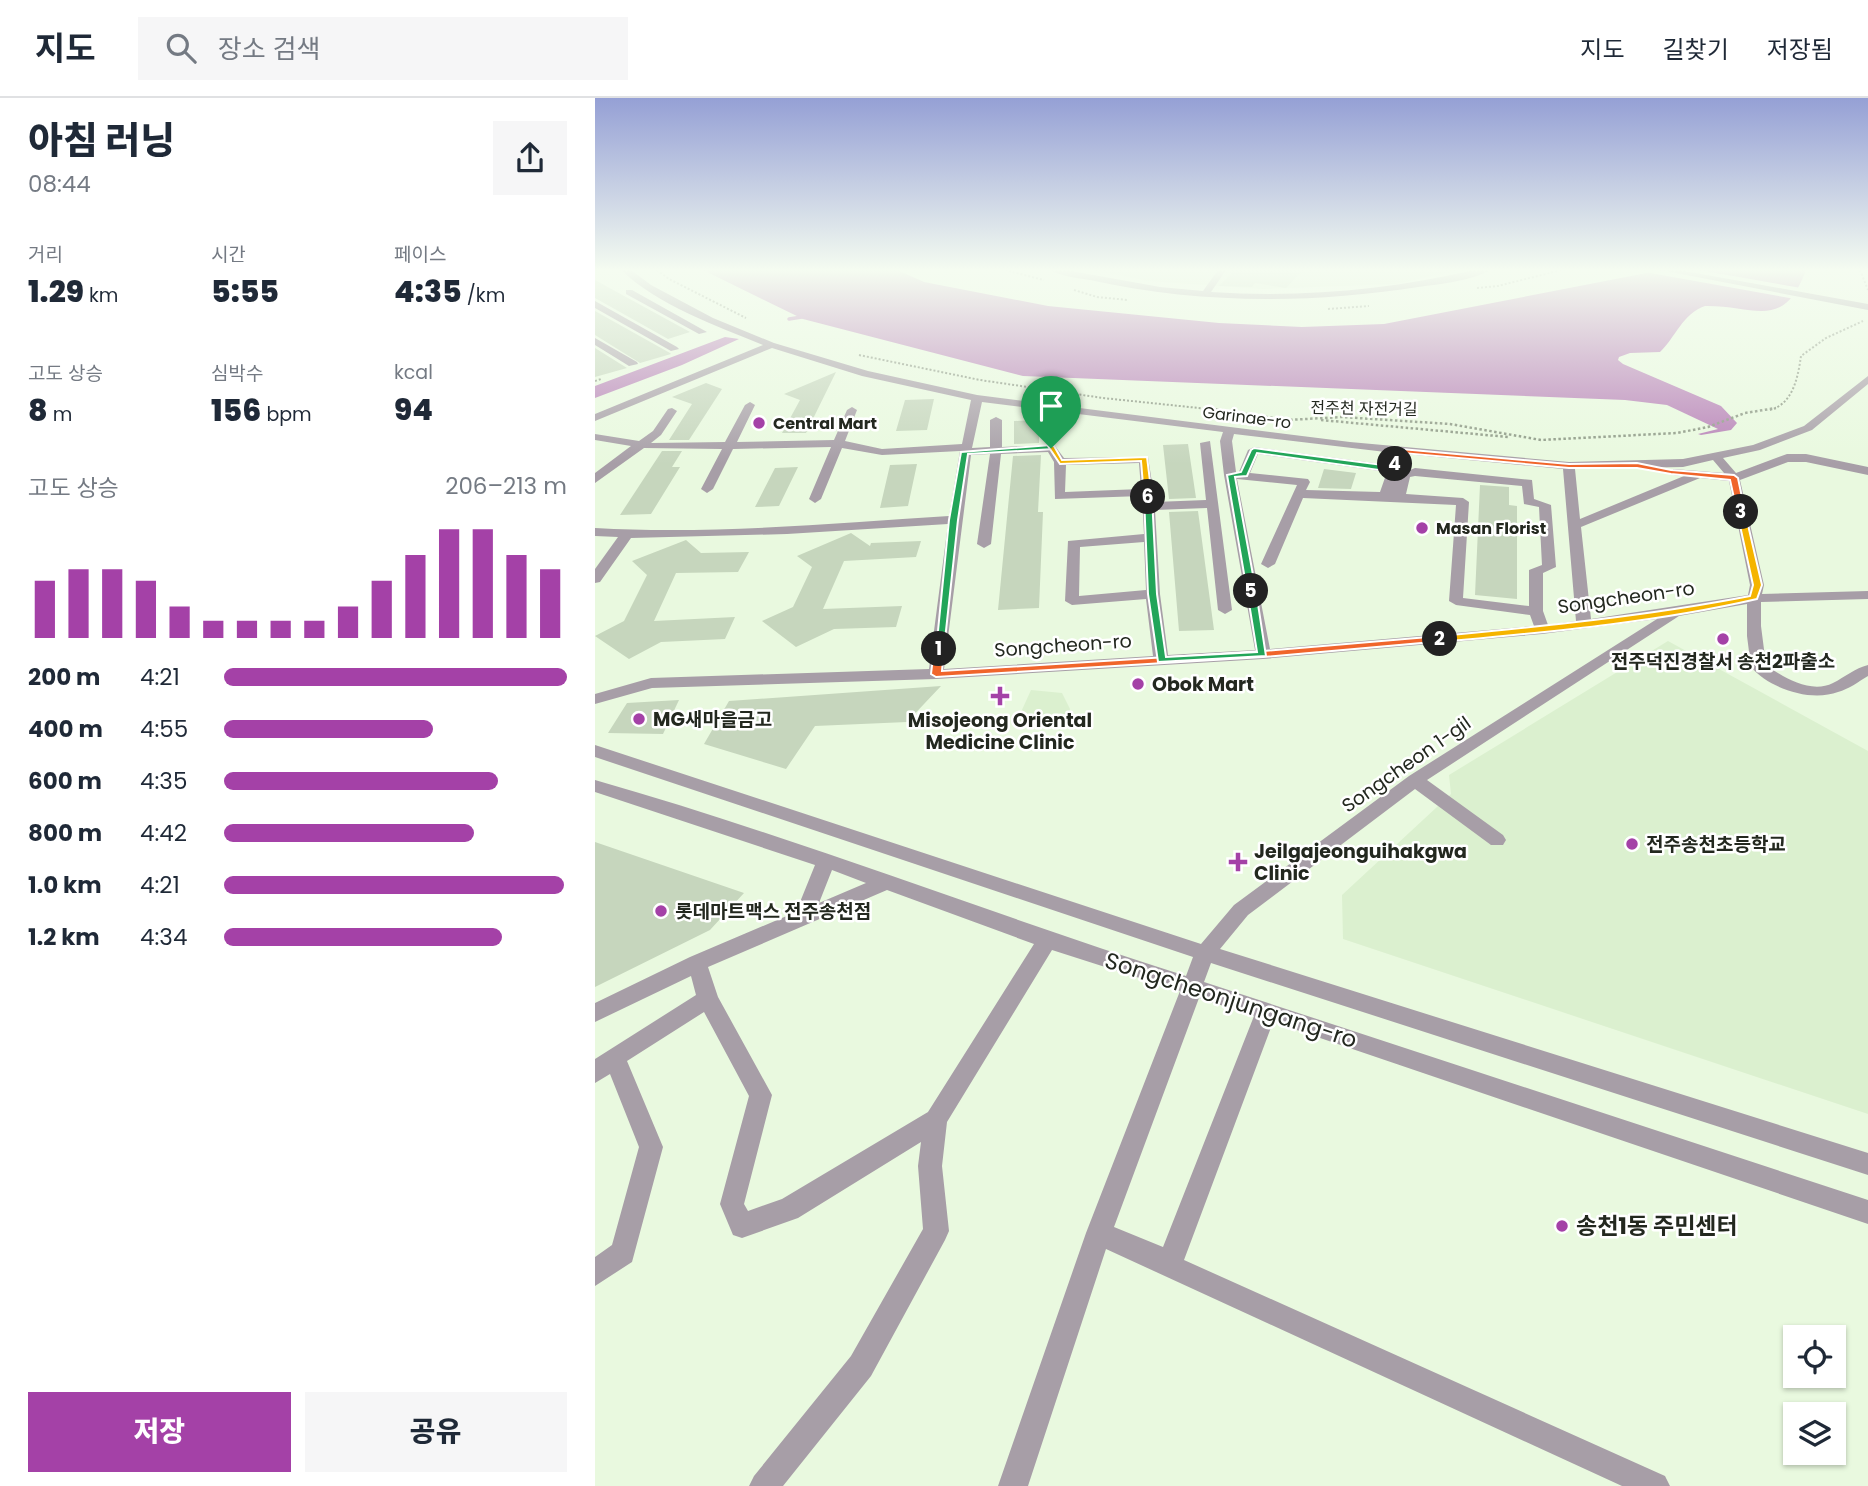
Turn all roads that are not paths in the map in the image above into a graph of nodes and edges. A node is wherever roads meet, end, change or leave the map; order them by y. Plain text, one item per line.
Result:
1 (650, 335) edge
2 (746, 335) edge
3 (595, 341) edge
4 (771, 345) junction
5 (674, 349) dead end
6 (633, 363) dead end
7 (1868, 379) edge
8 (977, 398) junction
9 (750, 405) dead end
10 (852, 410) dead end
11 (672, 411) dead end
12 (595, 418) edge
13 (996, 420) dead end
14 (1229, 431) junction
15 (595, 437) edge
16 (641, 443) junction
17 (836, 443) junction
18 (1206, 443) dead end
19 (727, 447) junction
20 (965, 450) junction
21 (996, 451) junction
22 (1401, 451) junction
23 (1717, 458) junction
24 (1060, 462) junction
25 (1569, 466) junction
26 (1637, 466) junction
27 (1393, 469) junction
28 (1868, 471) edge
29 (1701, 473) junction
30 (1237, 474) junction
31 (1734, 478) junction
32 (595, 479) edge
33 (707, 489) dead end
34 (1148, 492) junction
35 (1299, 494) junction
36 (1392, 496) junction
37 (814, 499) dead end
38 (1213, 503) junction
39 (1150, 506) junction
40 (953, 520) junction
41 (1576, 525) junction
42 (595, 532) edge
43 (627, 534) junction
44 (1151, 537) junction
45 (984, 544) dead end
46 (1268, 564) dead end
47 (595, 579) edge
48 (1153, 594) junction
49 (1868, 595) edge
50 (1754, 597) junction
51 (1224, 610) dead end
52 (1536, 611) junction
53 (1678, 612) junction
54 (1584, 625) junction
55 (1542, 630) junction
56 (1263, 654) junction
57 (1161, 660) junction
58 (936, 674) junction
59 (1863, 677) edge
60 (651, 684) junction
61 (595, 685) edge
62 (595, 699) edge
63 (595, 751) edge
64 (1415, 780) junction
65 (595, 786) edge
66 (1497, 841) dead end
67 (826, 861) junction
68 (887, 882) junction
69 (803, 919) junction
70 (1047, 940) junction
71 (1205, 953) junction
72 (697, 963) junction
73 (1191, 986) junction
74 (708, 999) junction
75 (1267, 1011) junction
76 (595, 1013) edge
77 (614, 1057) junction
78 (595, 1073) edge
79 (936, 1120) junction
80 (1868, 1164) edge
81 (1868, 1212) edge
82 (1099, 1233) junction
83 (1170, 1263) junction
84 (595, 1273) edge
85 (764, 1486) edge
86 (1013, 1486) edge
87 (1655, 1486) edge

1 - 5 street
2 - 4 street, Garinae-ro
3 - 6 street
4 - 8 street, Garinae-ro
4 - 12 street
7 - 23 street, Garinae-ro
8 - 14 street, Garinae-ro
8 - 20 street
9 - 19 street
10 - 17 street
11 - 16 street
13 - 21 street
14 - 22 street, Garinae-ro
14 - 30 street
15 - 16 street
16 - 19 street
16 - 32 street
17 - 19 street
17 - 20 street
17 - 37 street
18 - 38 street
19 - 33 street
20 - 21 street
20 - 40 street
21 - 24 street
21 - 45 street
22 - 25 street, Garinae-ro
22 - 27 street
23 - 26 street, Garinae-ro
23 - 31 street
24 - 34 street
24 - 34 street
25 - 26 street, Garinae-ro
25 - 41 street
26 - 29 street
27 - 30 street
27 - 36 street
28 - 31 street
29 - 31 street
29 - 41 street
30 - 35 street
30 - 56 street
31 - 50 street
34 - 39 street
35 - 36 street
35 - 46 street
36 - 52 street
36 - 52 street
38 - 39 street
38 - 51 street
39 - 44 street
40 - 43 street
40 - 58 street
41 - 54 street
42 - 43 street
43 - 47 street
44 - 48 street
44 - 48 street
48 - 57 street
49 - 50 street, Songcheon-ro
50 - 53 street, Songcheon-ro
50 - 59 street
52 - 55 street
53 - 54 street, Songcheon-ro
53 - 64 street, Songcheon 1-gil
54 - 55 street, Songcheon-ro
55 - 56 street, Songcheon-ro
56 - 57 street, Songcheon-ro
57 - 58 street, Songcheon-ro
58 - 60 street, Songcheon-ro
60 - 61 street
60 - 62 street, Songcheon-ro
63 - 71 street, Songcheonjungang-ro
64 - 66 street
64 - 71 street, Songcheon 1-gil
65 - 67 street, Songcheonjungang-ro
67 - 68 street, Songcheonjungang-ro
67 - 69 street
68 - 69 street
68 - 70 street, Songcheonjungang-ro
69 - 72 street
70 - 73 street, Songcheonjungang-ro
70 - 79 street
71 - 73 street, Songcheon 1-gil
71 - 80 street, Songcheonjungang-ro
72 - 74 street
72 - 76 street
73 - 75 street, Songcheonjungang-ro
73 - 82 street, Songcheon 1-gil
74 - 77 street
74 - 79 street
75 - 81 street, Songcheonjungang-ro
75 - 83 street
77 - 78 street
77 - 84 street
79 - 85 street
82 - 83 street
82 - 86 street, Songcheon 1-gil
83 - 87 street

